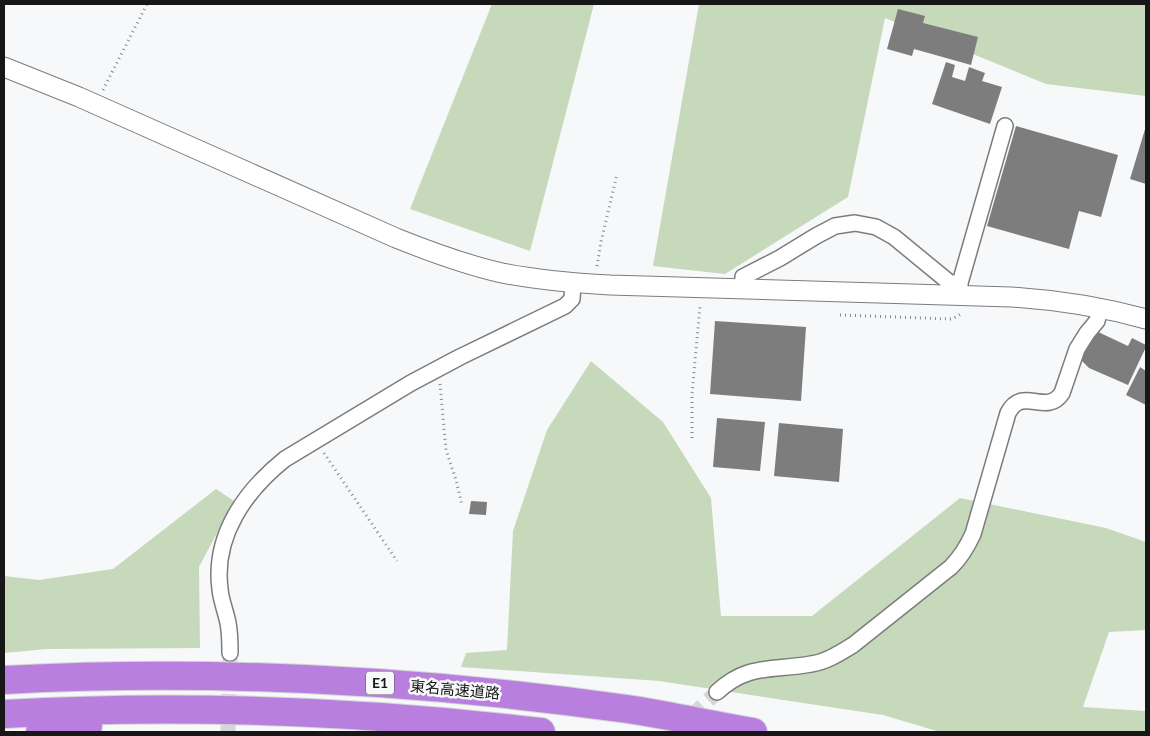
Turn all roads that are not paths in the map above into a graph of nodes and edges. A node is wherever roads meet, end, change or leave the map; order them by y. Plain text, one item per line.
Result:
1 (4, 67) edge
2 (1005, 126) dead end
3 (573, 283) junction
4 (742, 289) junction
5 (961, 291) junction
6 (1100, 308) junction
7 (1146, 319) edge
8 (230, 653) tunnel mouth
9 (4, 680) edge
10 (717, 692) tunnel mouth
11 (218, 710) junction
12 (4, 714) edge
13 (40, 732) edge
14 (541, 732) edge
15 (753, 732) edge

1 - 3 street
2 - 5 street
3 - 4 street
3 - 8 street
4 - 5 street
4 - 5 street
5 - 6 street
6 - 7 street
6 - 10 street
9 - 15 highway, 東名高速道路 / E1
11 - 12 highway, E1
11 - 13 highway
11 - 14 highway, E1

